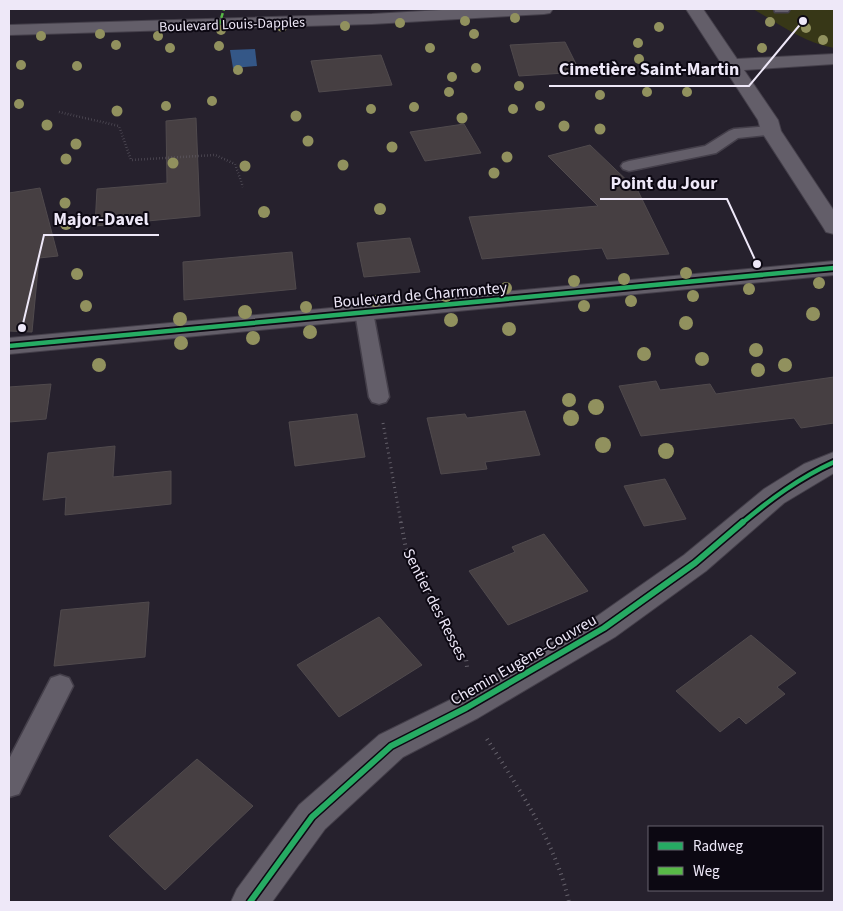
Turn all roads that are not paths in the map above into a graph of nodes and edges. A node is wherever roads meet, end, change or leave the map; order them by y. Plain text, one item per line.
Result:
1 (544, 9) edge
2 (695, 9) edge
3 (221, 17) edge
4 (9, 30) edge
5 (834, 59) edge
6 (732, 65) junction
7 (771, 131) junction
8 (629, 166) dead end
9 (834, 227) edge
10 (834, 268) edge
11 (364, 312) junction
12 (9, 346) edge
13 (379, 397) road end
14 (834, 462) edge
15 (60, 686) dead end
16 (9, 785) edge
17 (250, 902) edge

1 - 3 street, Boulevard Louis-Dapples
2 - 6 street
3 - 4 street, Boulevard Louis-Dapples
5 - 6 street
6 - 7 street
7 - 8 lane
7 - 9 street
10 - 11 street, Boulevard de Charmontey
11 - 12 street, Boulevard de Charmontey
11 - 13 lane
14 - 17 street, Chemin Eugène-Couvreu
15 - 16 lane

